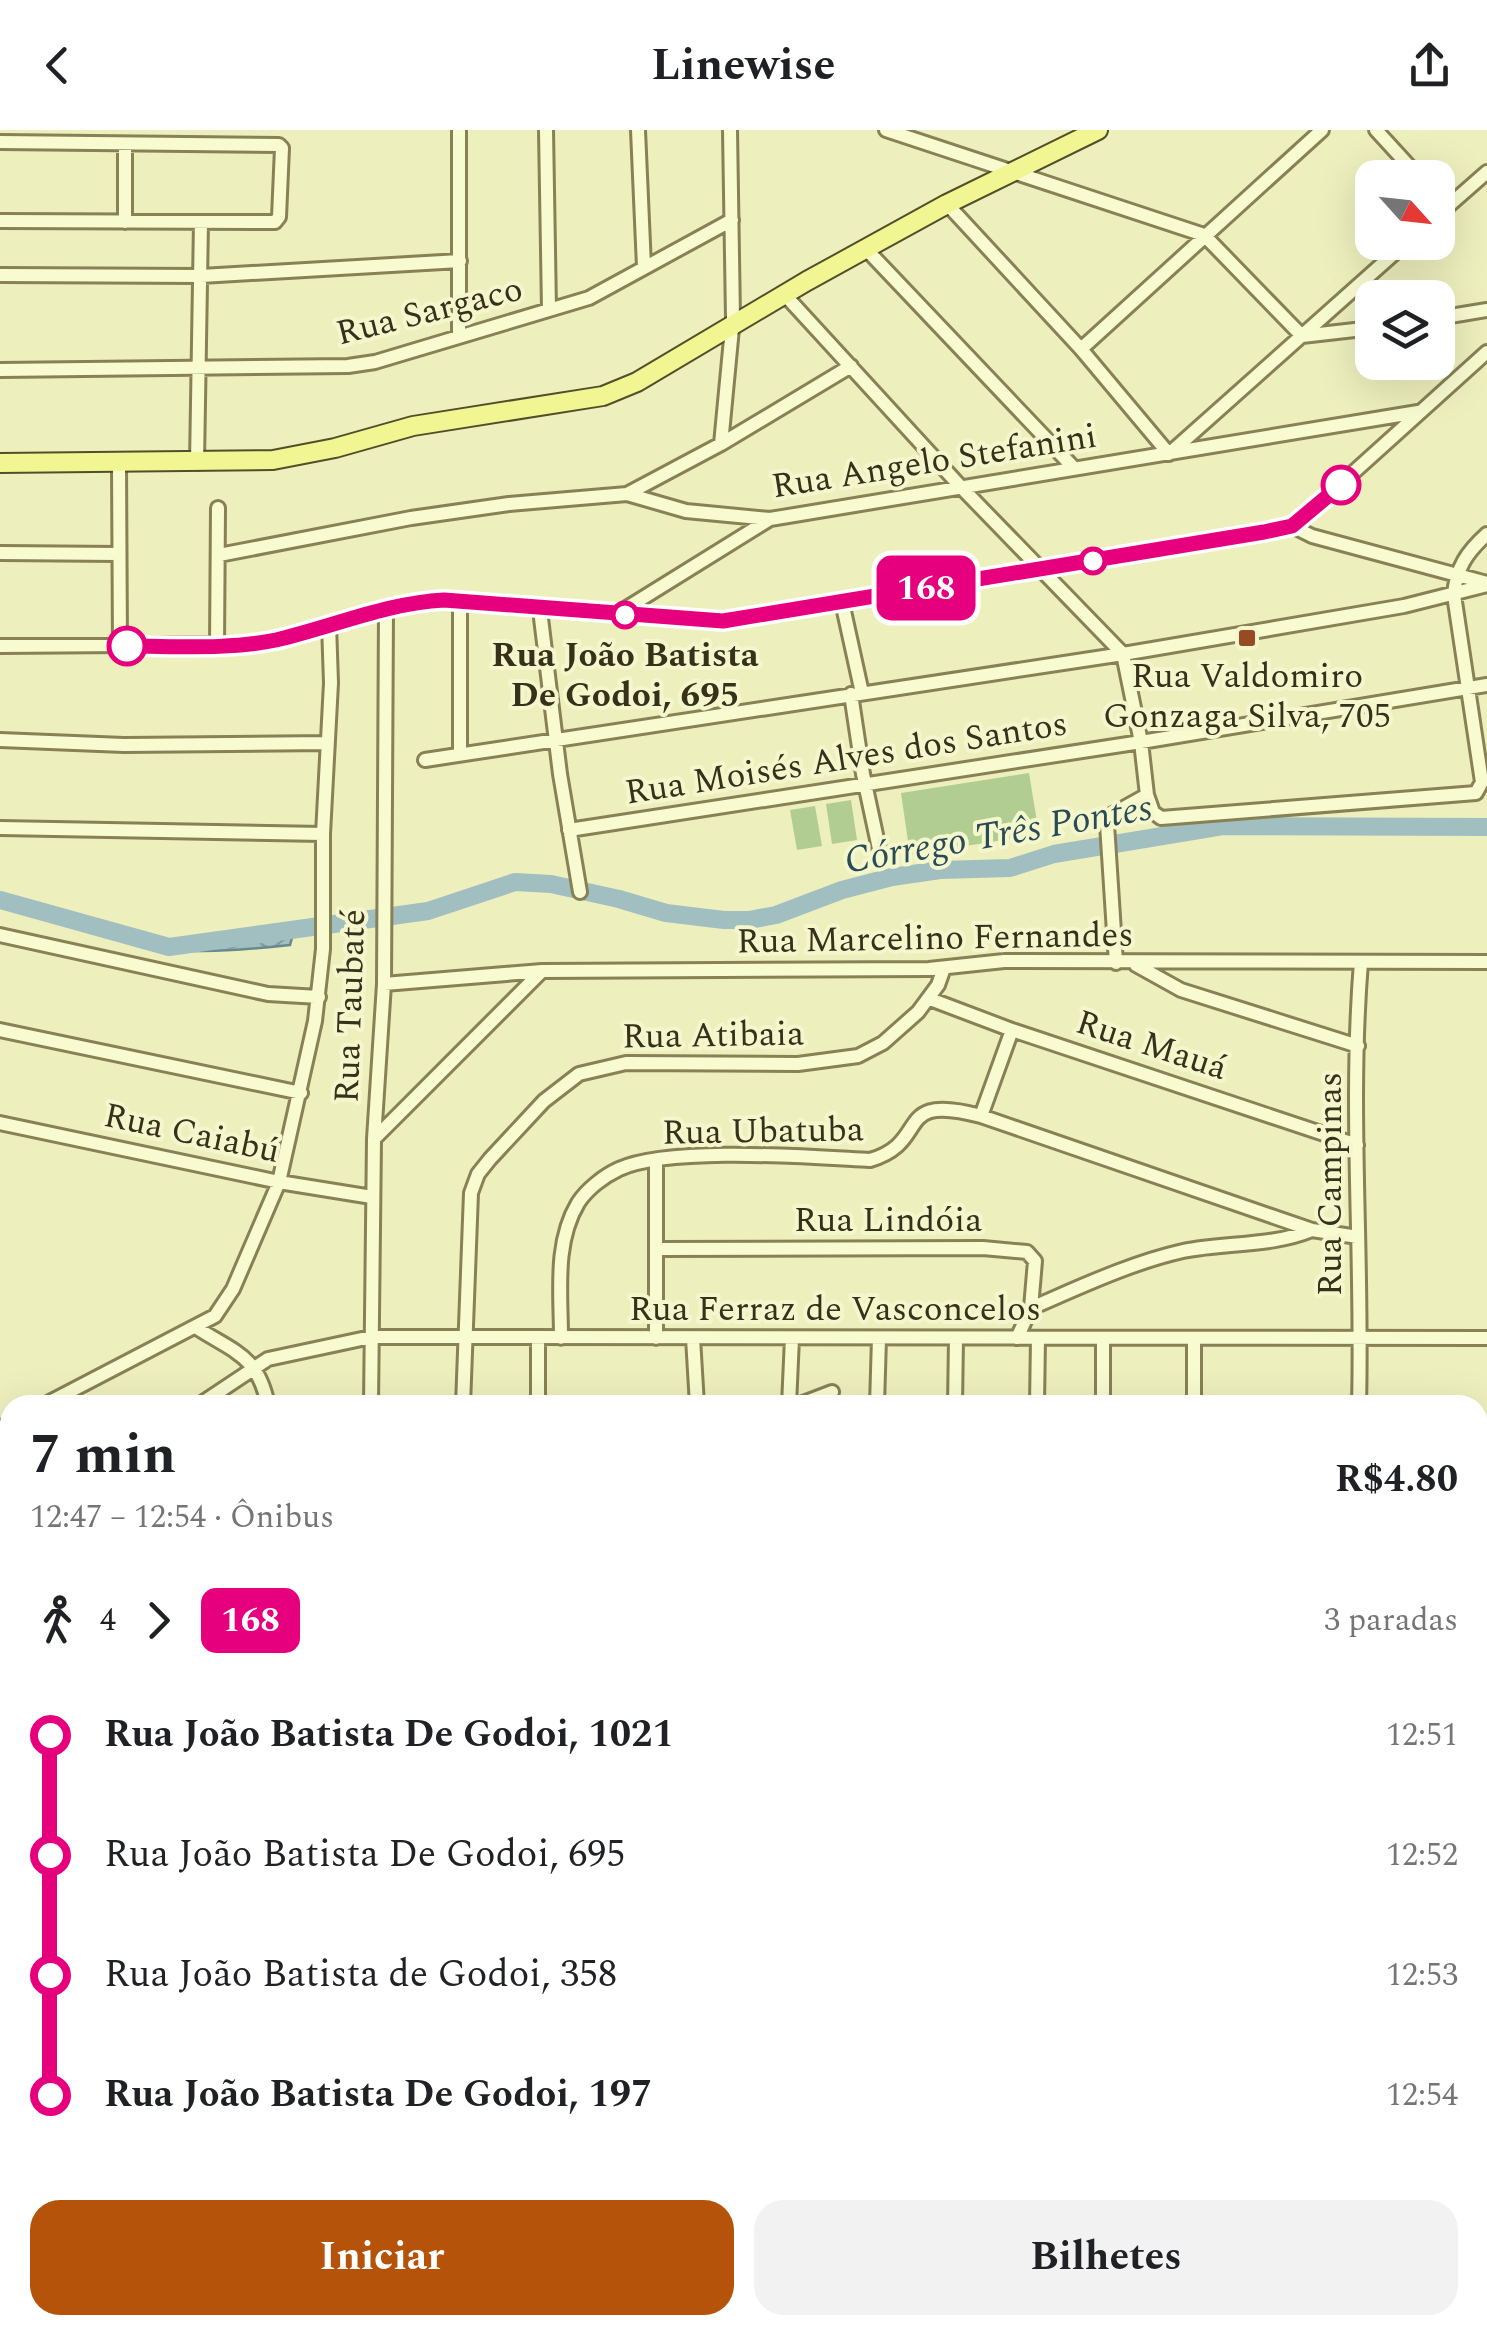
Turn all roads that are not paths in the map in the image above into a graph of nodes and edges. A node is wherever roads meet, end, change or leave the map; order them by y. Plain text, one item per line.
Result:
1 (458, 130) edge
2 (546, 130) edge
3 (638, 130) edge
4 (730, 130) edge
5 (886, 130) edge
6 (1098, 130) edge
7 (1322, 130) edge
8 (1376, 130) edge
9 (0, 142) edge
10 (125, 145) junction
11 (1404, 160) edge
12 (1017, 170) junction
13 (1487, 172) edge
14 (1455, 196) edge
15 (947, 204) junction
16 (732, 220) junction
17 (0, 221) edge
18 (124, 222) junction
19 (201, 222) junction
20 (1204, 235) junction
21 (866, 249) junction
22 (1387, 260) edge
23 (460, 261) junction
24 (644, 267) junction
25 (0, 275) edge
26 (201, 276) junction
27 (784, 295) junction
28 (549, 310) junction
29 (1487, 310) edge
30 (1455, 315) edge
31 (732, 326) junction
32 (1355, 330) edge
33 (459, 334) junction
34 (1302, 336) junction
35 (1081, 349) junction
36 (1487, 352) edge
37 (851, 366) junction
38 (197, 368) junction
39 (0, 370) edge
40 (1421, 411) junction
41 (721, 444) junction
42 (1169, 454) junction
43 (0, 463) edge
44 (197, 463) junction
45 (119, 464) junction
46 (1072, 467) junction
47 (960, 486) junction
48 (627, 494) junction
49 (218, 508) dead end
50 (770, 519) junction
51 (1292, 526) junction
52 (1487, 534) edge
53 (0, 553) edge
54 (119, 554) junction
55 (220, 555) junction
56 (1041, 570) junction
57 (1456, 574) junction
58 (1487, 584) edge
59 (1454, 595) junction
60 (460, 602) junction
61 (842, 602) junction
62 (386, 610) junction
63 (540, 610) junction
64 (617, 614) junction
65 (328, 624) junction
66 (0, 646) edge
67 (120, 646) junction
68 (217, 646) junction
69 (1123, 654) junction
70 (1487, 685) edge
71 (1468, 688) junction
72 (856, 694) junction
73 (556, 739) junction
74 (0, 740) edge
75 (1141, 742) junction
76 (327, 744) junction
77 (460, 754) junction
78 (426, 760) dead end
79 (865, 785) junction
80 (1147, 795) junction
81 (0, 828) edge
82 (569, 830) junction
83 (323, 834) junction
84 (881, 858) dead end
85 (580, 892) dead end
86 (0, 934) edge
87 (1361, 962) junction
88 (1487, 962) edge
89 (1116, 963) junction
90 (1133, 964) junction
91 (944, 968) junction
92 (542, 970) junction
93 (384, 984) junction
94 (319, 997) junction
95 (930, 999) junction
96 (0, 1030) edge
97 (1012, 1030) junction
98 (1358, 1046) junction
99 (301, 1093) junction
100 (981, 1116) junction
101 (0, 1123) edge
102 (374, 1139) junction
103 (1357, 1145) junction
104 (656, 1160) junction
105 (279, 1182) junction
106 (372, 1197) junction
107 (1312, 1230) junction
108 (1358, 1237) junction
109 (657, 1249) junction
110 (1030, 1308) junction
111 (198, 1328) junction
112 (1361, 1336) junction
113 (371, 1337) junction
114 (464, 1338) junction
115 (538, 1338) junction
116 (561, 1338) junction
117 (656, 1338) junction
118 (693, 1338) junction
119 (792, 1338) junction
120 (879, 1338) junction
121 (1016, 1338) junction
122 (1038, 1338) junction
123 (1487, 1338) edge
124 (956, 1339) junction
125 (1103, 1340) junction
126 (1194, 1340) junction
127 (254, 1366) junction
128 (832, 1392) dead end
129 (64, 1395) edge
130 (212, 1395) edge
131 (266, 1395) edge
132 (371, 1395) edge
133 (462, 1395) edge
134 (538, 1395) edge
135 (696, 1395) edge
136 (789, 1395) edge
137 (824, 1395) edge
138 (877, 1395) edge
139 (954, 1395) edge
140 (1037, 1395) edge
141 (1104, 1395) edge
142 (1194, 1395) edge
143 (1358, 1395) edge

1 - 23 street
2 - 28 street
3 - 24 street
4 - 16 street
5 - 12 street
6 - 12 main road
7 - 20 street
8 - 11 street
9 - 10 street
10 - 18 street
10 - 19 street
12 - 15 main road
12 - 20 street
13 - 14 street
15 - 21 main road
15 - 35 street
16 - 24 street, Rua Sargaco
16 - 31 street
17 - 18 street
18 - 19 street
19 - 26 street
20 - 34 street
20 - 35 street
21 - 27 main road
21 - 46 street
22 - 34 street
23 - 26 street
23 - 33 street
24 - 28 street, Rua Sargaco
25 - 26 street
26 - 38 street
27 - 31 main road
27 - 37 street
28 - 33 street, Rua Sargaco
29 - 30 street
31 - 41 street
31 - 44 main road
32 - 34 street
33 - 38 street, Rua Sargaco
34 - 42 street
35 - 42 street
36 - 40 street
37 - 41 street
37 - 47 street
38 - 39 street, Rua Sargaco
38 - 44 street
40 - 42 street, Rua Angelo Stefanini
40 - 51 street
41 - 48 street
42 - 46 street, Rua Angelo Stefanini
43 - 45 main road
44 - 45 main road
45 - 54 street
46 - 47 street, Rua Angelo Stefanini
47 - 50 street, Rua Angelo Stefanini
47 - 56 street
48 - 50 street, Rua Angelo Stefanini
48 - 55 street, Rua Angelo Stefanini
49 - 55 street
50 - 64 street
51 - 56 street
51 - 57 street
52 - 57 street
53 - 54 street
54 - 67 street
55 - 68 street
56 - 61 street
56 - 69 street
57 - 58 street
57 - 59 street
58 - 59 street
59 - 69 street
59 - 71 street
60 - 62 street
60 - 63 street
60 - 77 street
61 - 64 street
61 - 72 street
62 - 65 street
62 - 93 street, Rua Taubaté
63 - 64 street
63 - 73 street
65 - 68 street
65 - 76 street
66 - 67 street
67 - 68 street
69 - 72 street
69 - 75 street
70 - 71 street, Rua Moisés Alves dos Santos
71 - 75 street, Rua Moisés Alves dos Santos
71 - 80 street
72 - 73 street
72 - 79 street
73 - 77 street
73 - 82 street
74 - 76 street
75 - 79 street, Rua Moisés Alves dos Santos
75 - 80 street
76 - 83 street
77 - 78 street
79 - 82 street, Rua Moisés Alves dos Santos
79 - 84 street
80 - 89 street
81 - 83 street
82 - 85 street
83 - 94 street
86 - 94 street
87 - 88 street, Rua Marcelino Fernandes
87 - 90 street, Rua Marcelino Fernandes
87 - 98 street, Rua Campinas
89 - 90 street, Rua Marcelino Fernandes
89 - 91 street, Rua Marcelino Fernandes
90 - 98 street
91 - 92 street, Rua Marcelino Fernandes
91 - 95 street, Rua Atibaia
92 - 93 street, Rua Marcelino Fernandes
92 - 102 street
93 - 102 street, Rua Taubaté
94 - 99 street
95 - 97 street, Rua Mauá
95 - 114 street, Rua Atibaia
96 - 99 street
97 - 100 street
97 - 103 street, Rua Mauá
98 - 103 street, Rua Campinas
99 - 105 street
100 - 104 street, Rua Ubatuba
100 - 107 street, Rua Ubatuba
101 - 105 street, Rua Caiabú
102 - 106 street, Rua Taubaté
103 - 108 street, Rua Campinas
104 - 109 street
104 - 116 street, Rua Ubatuba
105 - 106 street, Rua Caiabú
105 - 111 street
106 - 113 street, Rua Taubaté
107 - 108 street, Rua Ubatuba
107 - 110 street
108 - 112 street, Rua Campinas
109 - 110 street, Rua Lindóia
109 - 117 street
110 - 121 street, Rua Lindóia
111 - 127 street
111 - 129 street
112 - 123 street, Rua Ferraz de Vasconcelos
112 - 126 street, Rua Ferraz de Vasconcelos
112 - 143 street, Rua Campinas
113 - 114 street, Rua Ferraz de Vasconcelos
113 - 127 street, Rua Ferraz de Vasconcelos
113 - 132 street, Rua Taubaté
114 - 115 street, Rua Ferraz de Vasconcelos
114 - 133 street, Rua Atibaia
115 - 116 street, Rua Ferraz de Vasconcelos
115 - 134 street
116 - 117 street, Rua Ferraz de Vasconcelos
117 - 118 street, Rua Ferraz de Vasconcelos
118 - 119 street, Rua Ferraz de Vasconcelos
118 - 135 street
119 - 120 street, Rua Ferraz de Vasconcelos
119 - 136 street
120 - 124 street, Rua Ferraz de Vasconcelos
120 - 138 street
121 - 122 street, Rua Ferraz de Vasconcelos
121 - 124 street, Rua Ferraz de Vasconcelos
122 - 125 street, Rua Ferraz de Vasconcelos
122 - 140 street
124 - 139 street
125 - 126 street, Rua Ferraz de Vasconcelos
125 - 141 street
126 - 142 street
127 - 130 street, Rua Ferraz de Vasconcelos
127 - 131 street
128 - 137 street

